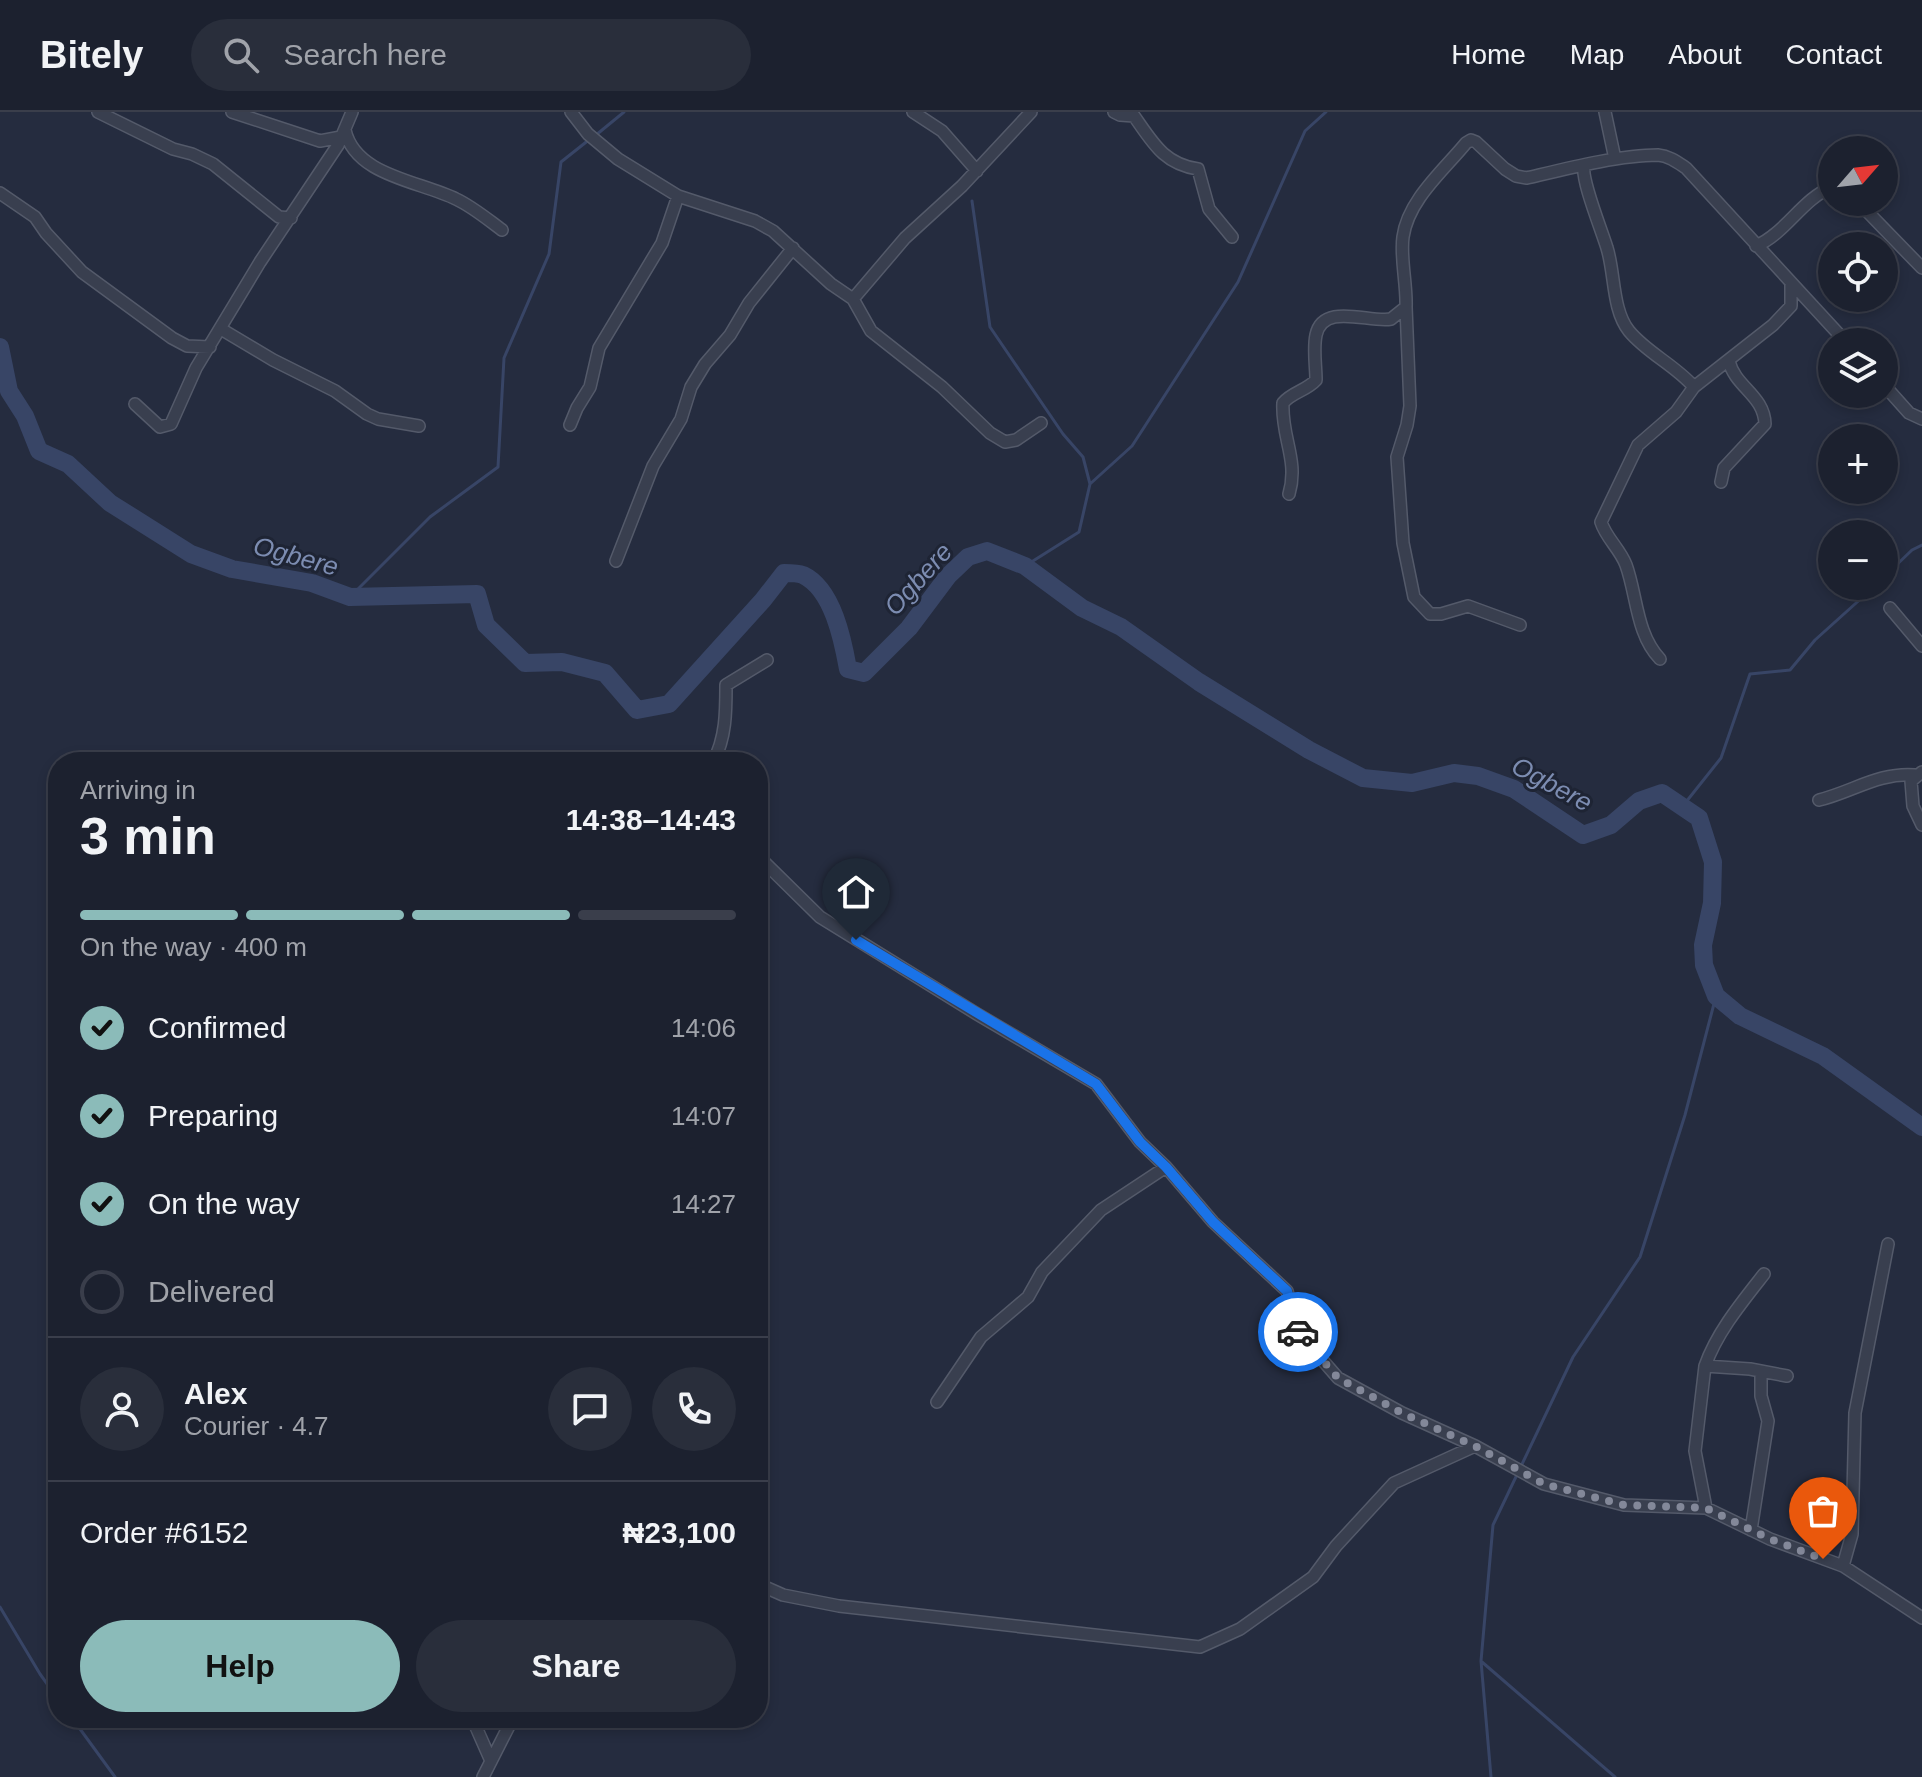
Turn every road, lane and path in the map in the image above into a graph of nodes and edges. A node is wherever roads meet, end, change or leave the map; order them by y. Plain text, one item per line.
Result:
1 (98, 112) edge
2 (232, 112) edge
3 (352, 112) edge
4 (571, 112) edge
5 (913, 112) edge
6 (1031, 112) edge
7 (1114, 112) edge
8 (1605, 112) edge
9 (343, 133) junction
10 (1615, 159) junction
11 (1584, 166) junction
12 (977, 171) junction
13 (0, 193) edge
14 (678, 196) junction
15 (1818, 196) edge
16 (1872, 216) edge
17 (291, 218) junction
18 (502, 230) dead end
19 (1232, 237) dead end
20 (1756, 246) junction
21 (793, 248) junction
22 (1922, 268) edge
23 (1791, 285) junction
24 (853, 299) junction
25 (1406, 307) junction
26 (1832, 328) edge
27 (221, 329) junction
28 (210, 347) junction
29 (1729, 361) junction
30 (1694, 387) junction
31 (1898, 401) edge
32 (135, 404) dead end
33 (1922, 419) edge
34 (1041, 423) dead end
35 (570, 425) dead end
36 (419, 426) dead end
37 (1721, 482) dead end
38 (1289, 494) dead end
39 (616, 561) dead end
40 (1890, 608) dead end
41 (1520, 625) dead end
42 (1922, 646) edge
43 (1660, 659) dead end
44 (767, 660) dead end
45 (719, 752) edge
46 (1918, 774) edge
47 (1819, 800) dead end
48 (1922, 825) edge
49 (768, 866) edge
50 (1166, 1167) junction
51 (1888, 1244) dead end
52 (1764, 1274) dead end
53 (1705, 1366) junction
54 (1761, 1372) junction
55 (1787, 1376) dead end
56 (937, 1402) dead end
57 (1475, 1446) junction
58 (1706, 1508) junction
59 (1751, 1530) junction
60 (1843, 1566) junction
61 (768, 1588) edge
62 (1922, 1618) edge
63 (476, 1728) edge
64 (508, 1728) edge
65 (491, 1761) junction
66 (483, 1777) edge

1 - 17 street
2 - 9 street
3 - 9 street
4 - 14 street
5 - 12 street
6 - 12 street
7 - 19 street
8 - 10 street
9 - 17 street
9 - 18 street
10 - 11 street
10 - 20 street
11 - 25 street
11 - 30 street
12 - 24 street
13 - 28 street
14 - 21 street
14 - 35 street
15 - 20 street
16 - 22 street
17 - 27 street
20 - 23 street
21 - 24 street
21 - 39 street
23 - 26 street
23 - 29 street
24 - 34 street
25 - 38 street
25 - 41 street
27 - 28 street
27 - 36 street
28 - 32 street
29 - 30 street
29 - 37 street
30 - 43 street
31 - 33 street
40 - 42 street
44 - 45 street
46 - 47 street
46 - 48 street
49 - 50 street
50 - 56 street
50 - 57 street
51 - 60 street
52 - 53 street
53 - 54 street
53 - 58 street
54 - 55 street
54 - 59 street
57 - 58 street
57 - 61 street
58 - 59 street
59 - 60 street
60 - 62 street
63 - 65 street
64 - 65 street
65 - 66 street

